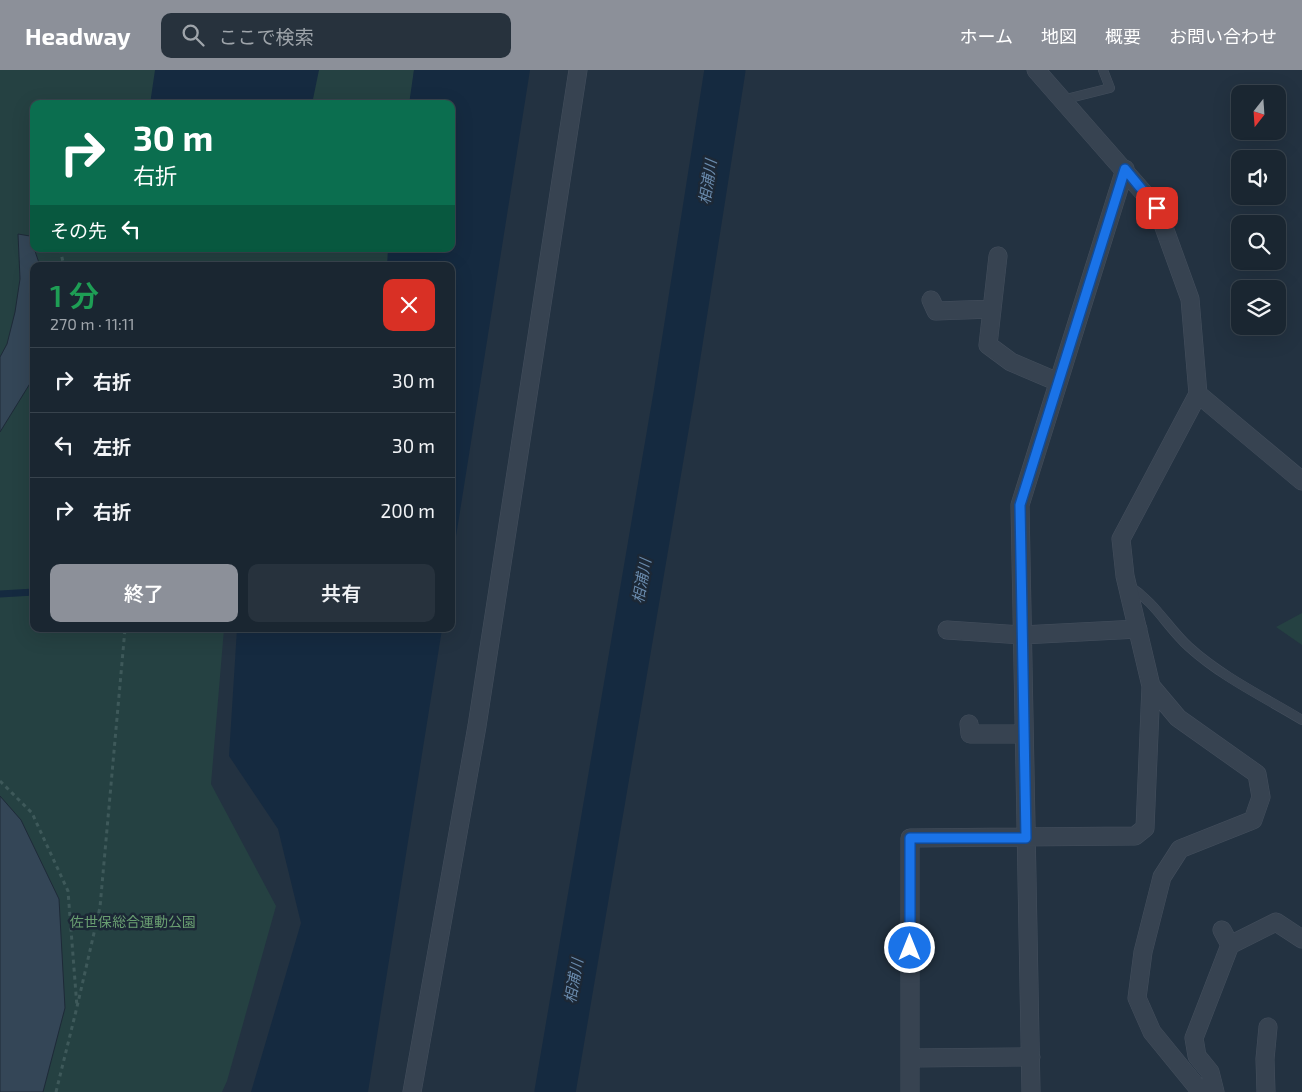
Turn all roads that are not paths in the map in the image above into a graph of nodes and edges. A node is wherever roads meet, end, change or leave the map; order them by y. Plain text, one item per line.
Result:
1 (578, 70) edge
2 (1036, 70) edge
3 (1103, 70) edge
4 (1062, 100) junction
5 (1125, 169) junction
6 (998, 256) dead end
7 (931, 300) dead end
8 (992, 309) junction
9 (1058, 382) junction
10 (1198, 394) junction
11 (1302, 481) edge
12 (1127, 585) junction
13 (1138, 629) junction
14 (947, 630) dead end
15 (1022, 635) junction
16 (1151, 686) junction
17 (1302, 720) edge
18 (970, 734) dead end
19 (1024, 734) junction
20 (1026, 838) junction
21 (1222, 930) dead end
22 (1302, 939) edge
23 (1230, 946) junction
24 (1268, 1026) dead end
25 (1031, 1057) junction
26 (910, 1058) junction
27 (412, 1092) edge
28 (910, 1092) edge
29 (1032, 1092) edge
30 (1201, 1092) edge
31 (1215, 1092) edge
32 (1266, 1092) edge

1 - 27 street
2 - 4 street
3 - 4 lane
4 - 5 street
5 - 9 street
5 - 10 street
6 - 8 street
7 - 8 street
8 - 9 street
9 - 15 street
10 - 11 street
10 - 12 street
12 - 13 street
12 - 17 lane
13 - 15 street
13 - 16 street
14 - 15 street
15 - 19 street
16 - 20 street
16 - 30 street
18 - 19 street
19 - 20 street
20 - 25 street
20 - 26 street
21 - 23 street
22 - 23 street
23 - 31 street
24 - 32 street
25 - 26 street
25 - 29 street
26 - 28 street

